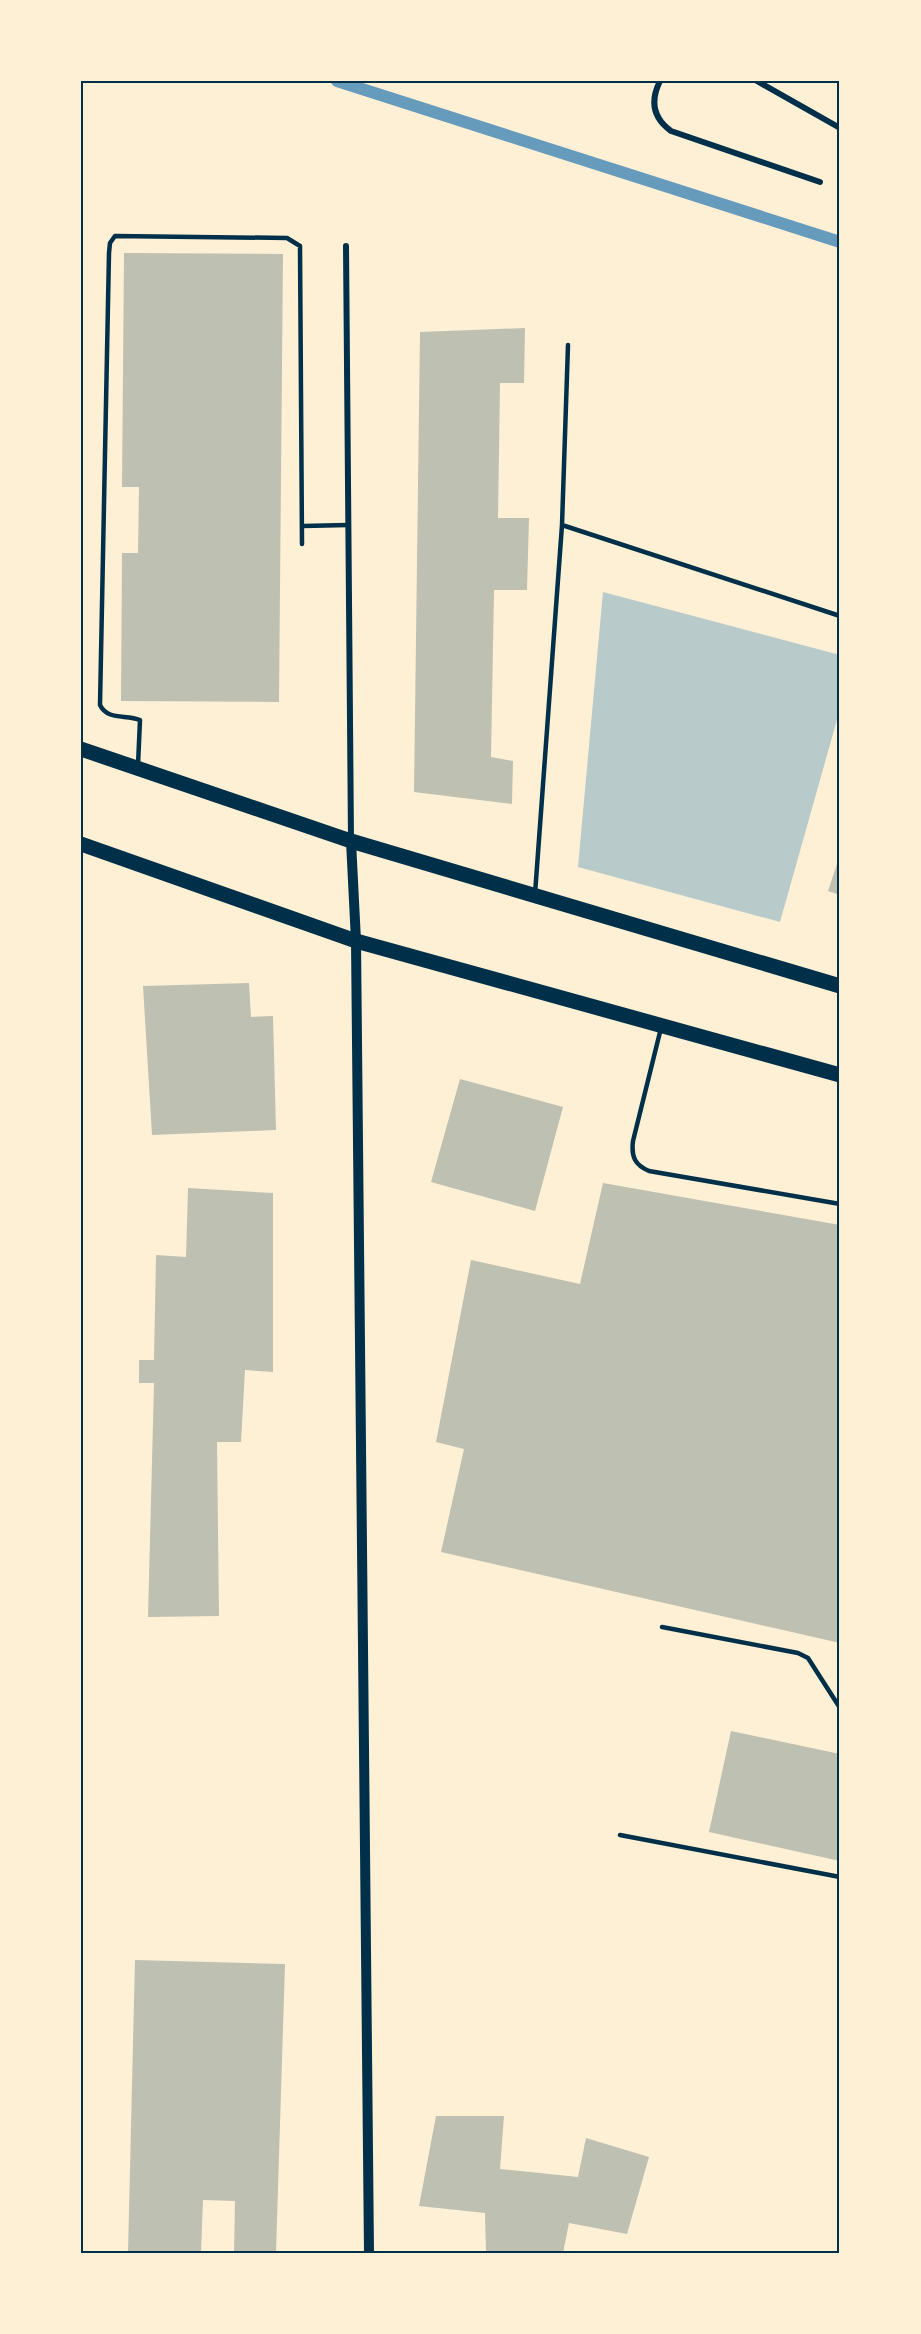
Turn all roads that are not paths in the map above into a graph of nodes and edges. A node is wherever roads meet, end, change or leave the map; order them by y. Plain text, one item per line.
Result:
1 (660, 81) edge
2 (757, 81) edge
3 (840, 128) edge
4 (820, 182) dead end
5 (346, 246) dead end
6 (568, 345) dead end
7 (348, 525) junction
8 (562, 525) junction
9 (303, 526) junction
10 (302, 544) dead end
11 (840, 616) edge
12 (81, 749) edge
13 (138, 768) junction
14 (351, 841) junction
15 (81, 844) edge
16 (535, 897) junction
17 (356, 941) junction
18 (840, 986) edge
19 (662, 1026) junction
20 (840, 1076) edge
21 (840, 1204) edge
22 (662, 1627) dead end
23 (840, 1708) edge
24 (620, 1834) dead end
25 (840, 1877) edge
26 (369, 2253) edge

1 - 4 street
2 - 3 street
5 - 7 street
6 - 8 lane
7 - 9 lane
7 - 14 street
8 - 11 lane
8 - 16 lane
9 - 10 lane
9 - 13 lane
12 - 13 main road
13 - 14 main road
14 - 16 main road
14 - 17 street
15 - 17 main road
16 - 18 main road
17 - 19 main road
17 - 26 street
19 - 20 main road
19 - 21 lane
22 - 23 lane
24 - 25 lane

